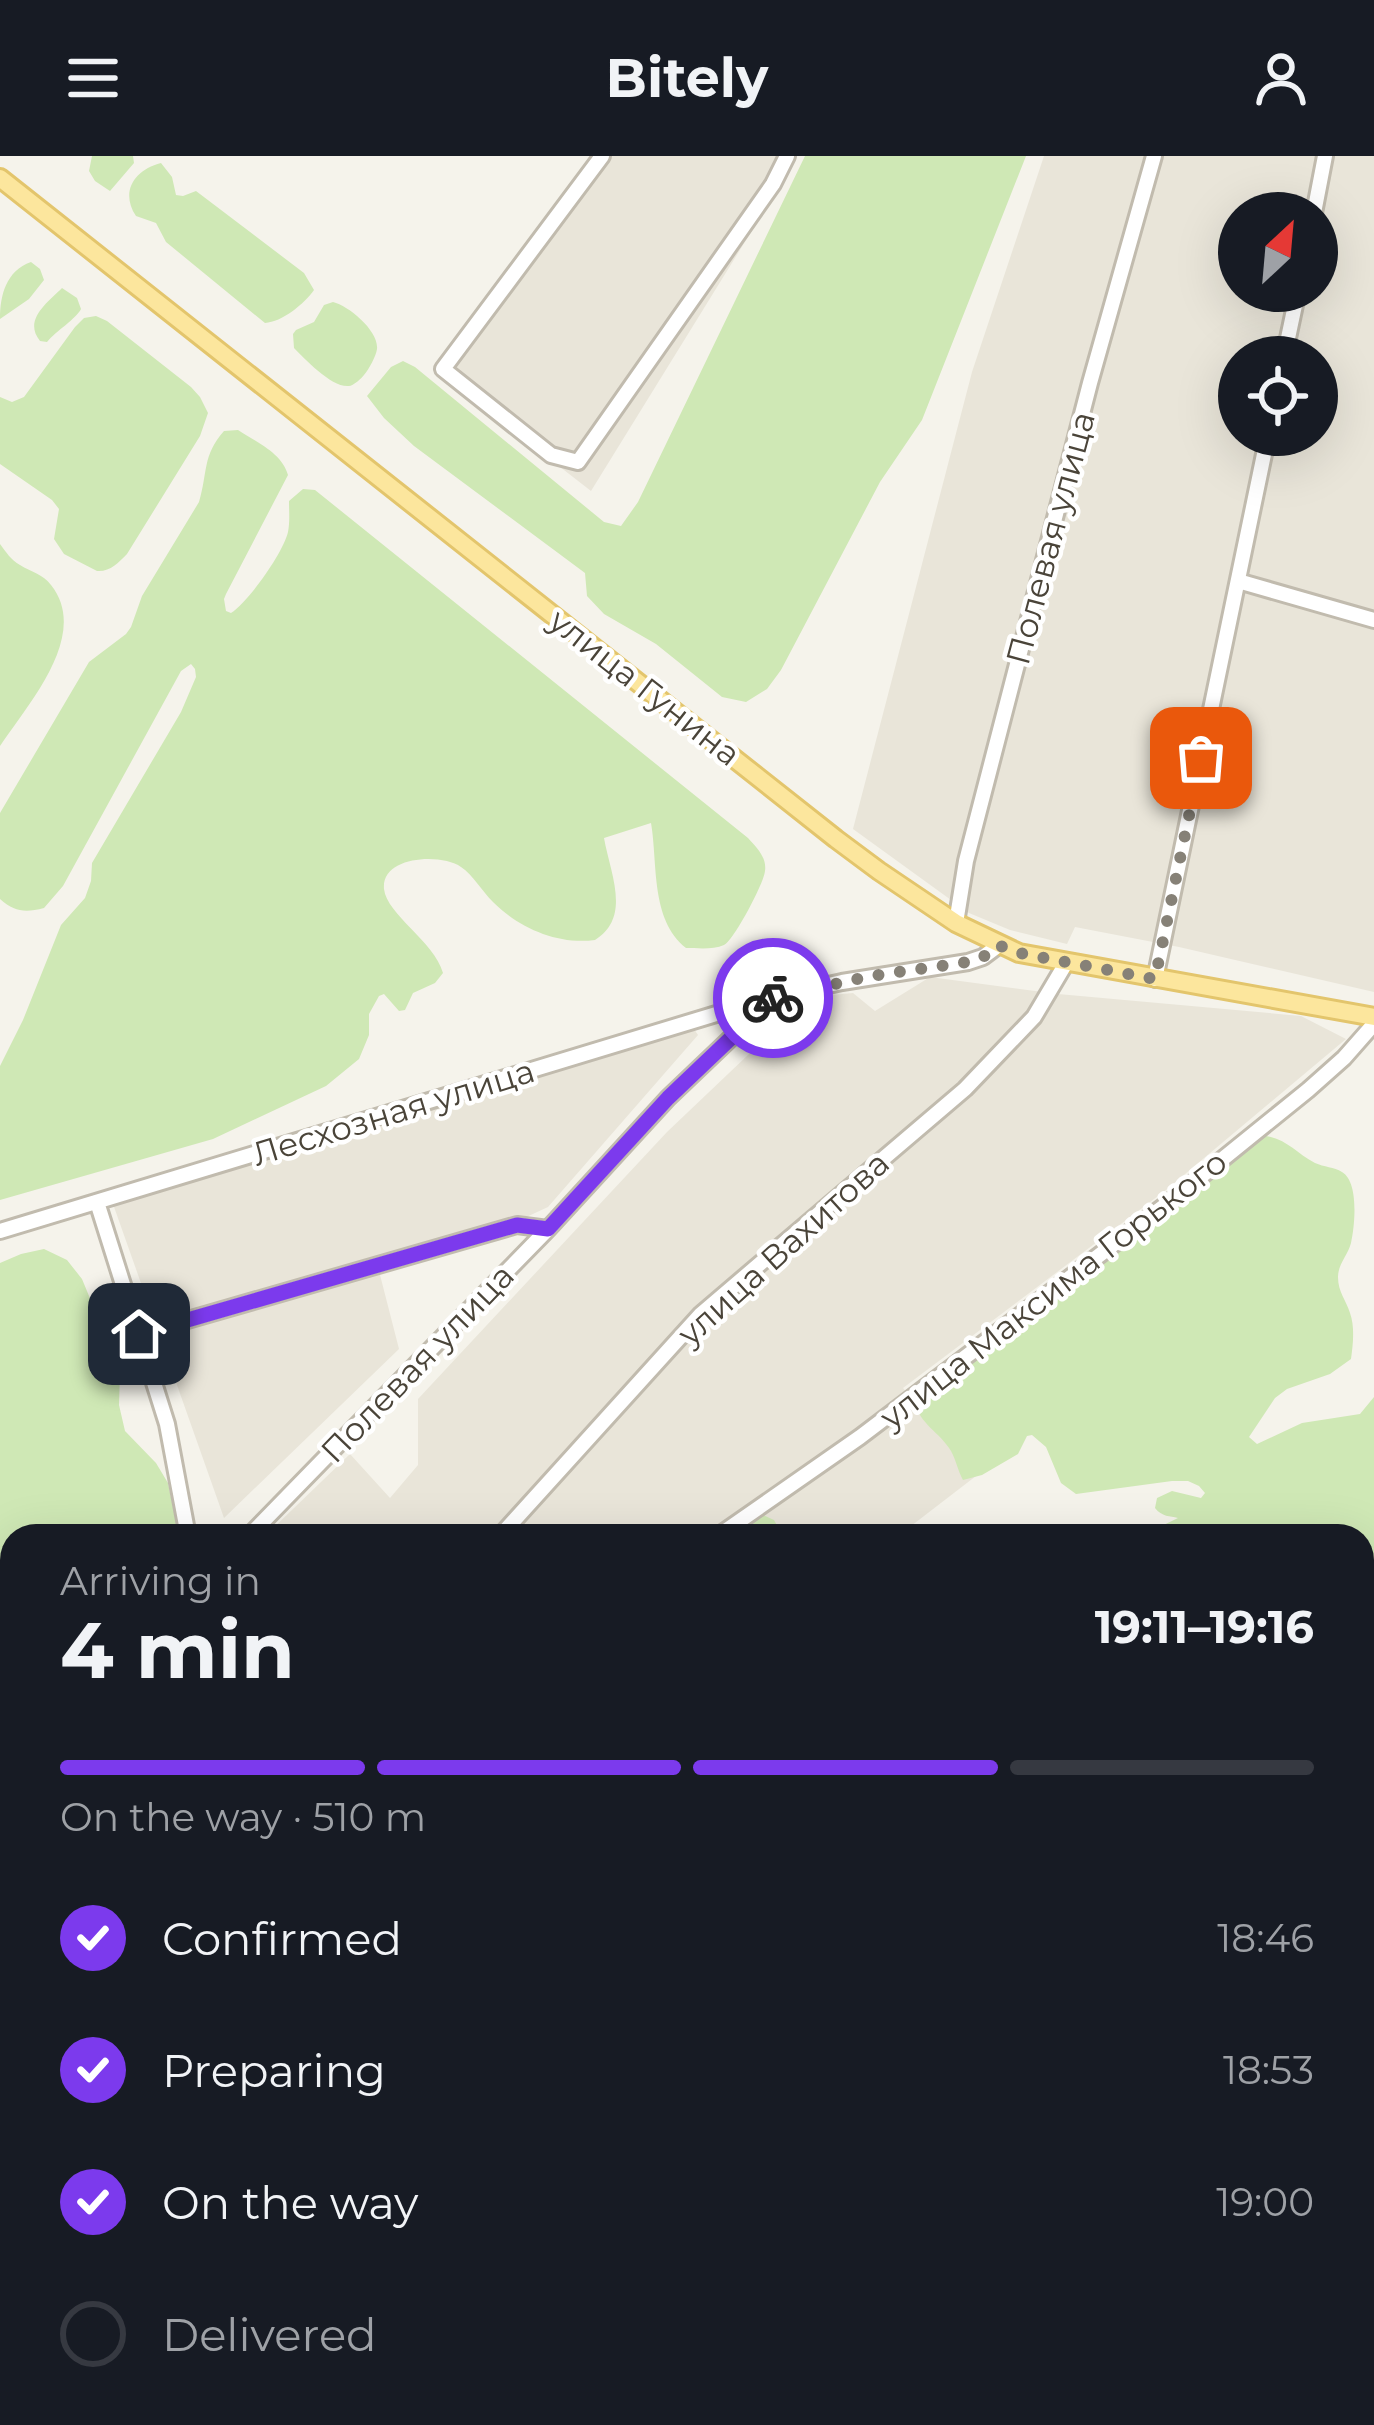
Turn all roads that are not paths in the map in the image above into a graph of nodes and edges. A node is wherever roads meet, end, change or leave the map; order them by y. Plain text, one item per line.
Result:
1 (602, 156) edge
2 (787, 156) edge
3 (1154, 156) edge
4 (1325, 156) edge
5 (0, 178) edge
6 (1318, 192) edge
7 (1264, 456) edge
8 (1238, 581) junction
9 (1374, 620) edge
10 (956, 923) junction
11 (998, 945) junction
12 (1066, 963) junction
13 (1155, 979) junction
14 (774, 997) junction
15 (1374, 1020) edge
16 (97, 1202) junction
17 (548, 1229) junction
18 (6, 1230) edge
19 (139, 1334) junction
20 (186, 1524) edge
21 (261, 1524) edge
22 (511, 1524) edge
23 (735, 1524) edge

1 - 2 street
3 - 10 street, Полевая улица
4 - 6 street
5 - 10 main road, улица Гунина
7 - 8 street
8 - 9 street
8 - 13 street
10 - 11 main road, улица Гунина
11 - 12 main road, улица Гунина
11 - 14 street
12 - 13 main road, улица Гунина
12 - 22 street, улица Вахитова
13 - 15 main road, улица Гунина
14 - 16 street, Лесхозная улица
14 - 17 street, Полевая улица
15 - 23 street, улица Максима Горького
16 - 18 street, Лесхозная улица
16 - 19 street
17 - 19 street
17 - 21 street, Полевая улица
19 - 20 street

